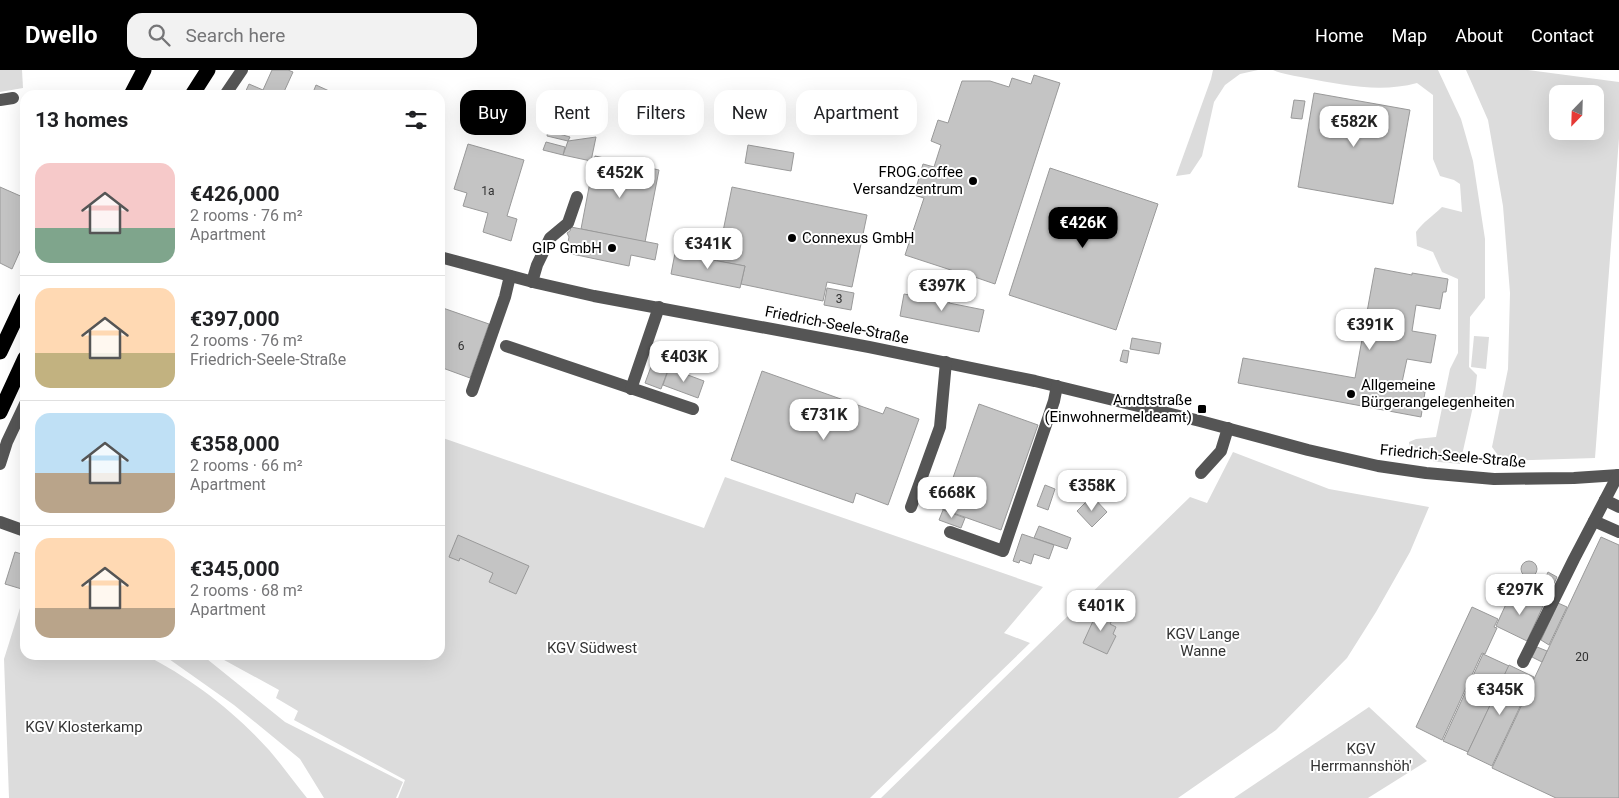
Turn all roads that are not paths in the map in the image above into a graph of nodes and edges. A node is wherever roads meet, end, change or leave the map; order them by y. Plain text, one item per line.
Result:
1 (144, 70) edge
2 (208, 70) edge
3 (242, 70) edge
4 (134, 90) edge
5 (195, 90) edge
6 (228, 90) edge
7 (14, 98) dead end
8 (0, 100) edge
9 (577, 197) dead end
10 (445, 258) edge
11 (510, 276) junction
12 (532, 282) junction
13 (659, 308) junction
14 (20, 310) edge
15 (506, 346) dead end
16 (0, 352) edge
17 (946, 362) junction
18 (20, 369) edge
19 (1057, 386) junction
20 (631, 389) junction
21 (472, 391) dead end
22 (692, 409) dead end
23 (0, 412) edge
24 (20, 423) edge
25 (1228, 428) junction
26 (0, 464) edge
27 (1201, 473) dead end
28 (1619, 475) edge
29 (1605, 500) junction
30 (911, 507) dead end
31 (1619, 507) edge
32 (1594, 521) junction
33 (0, 522) edge
34 (20, 529) edge
35 (950, 532) dead end
36 (1619, 532) edge
37 (1523, 662) dead end

1 - 4 highway
2 - 5 highway
3 - 6 street
7 - 8 street
9 - 12 street
10 - 11 street, Friedrich-Seele-Straße
11 - 12 street, Friedrich-Seele-Straße
11 - 21 street
12 - 13 street, Friedrich-Seele-Straße
13 - 17 street, Friedrich-Seele-Straße
13 - 20 street
14 - 16 highway
15 - 20 street
17 - 19 street, Friedrich-Seele-Straße
17 - 30 street
18 - 23 highway
19 - 25 street, Friedrich-Seele-Straße
19 - 35 street
20 - 22 street
24 - 26 street
25 - 27 street
25 - 28 street, Friedrich-Seele-Straße
28 - 29 street
29 - 31 street
29 - 32 street
32 - 36 street
32 - 37 street
33 - 34 street

